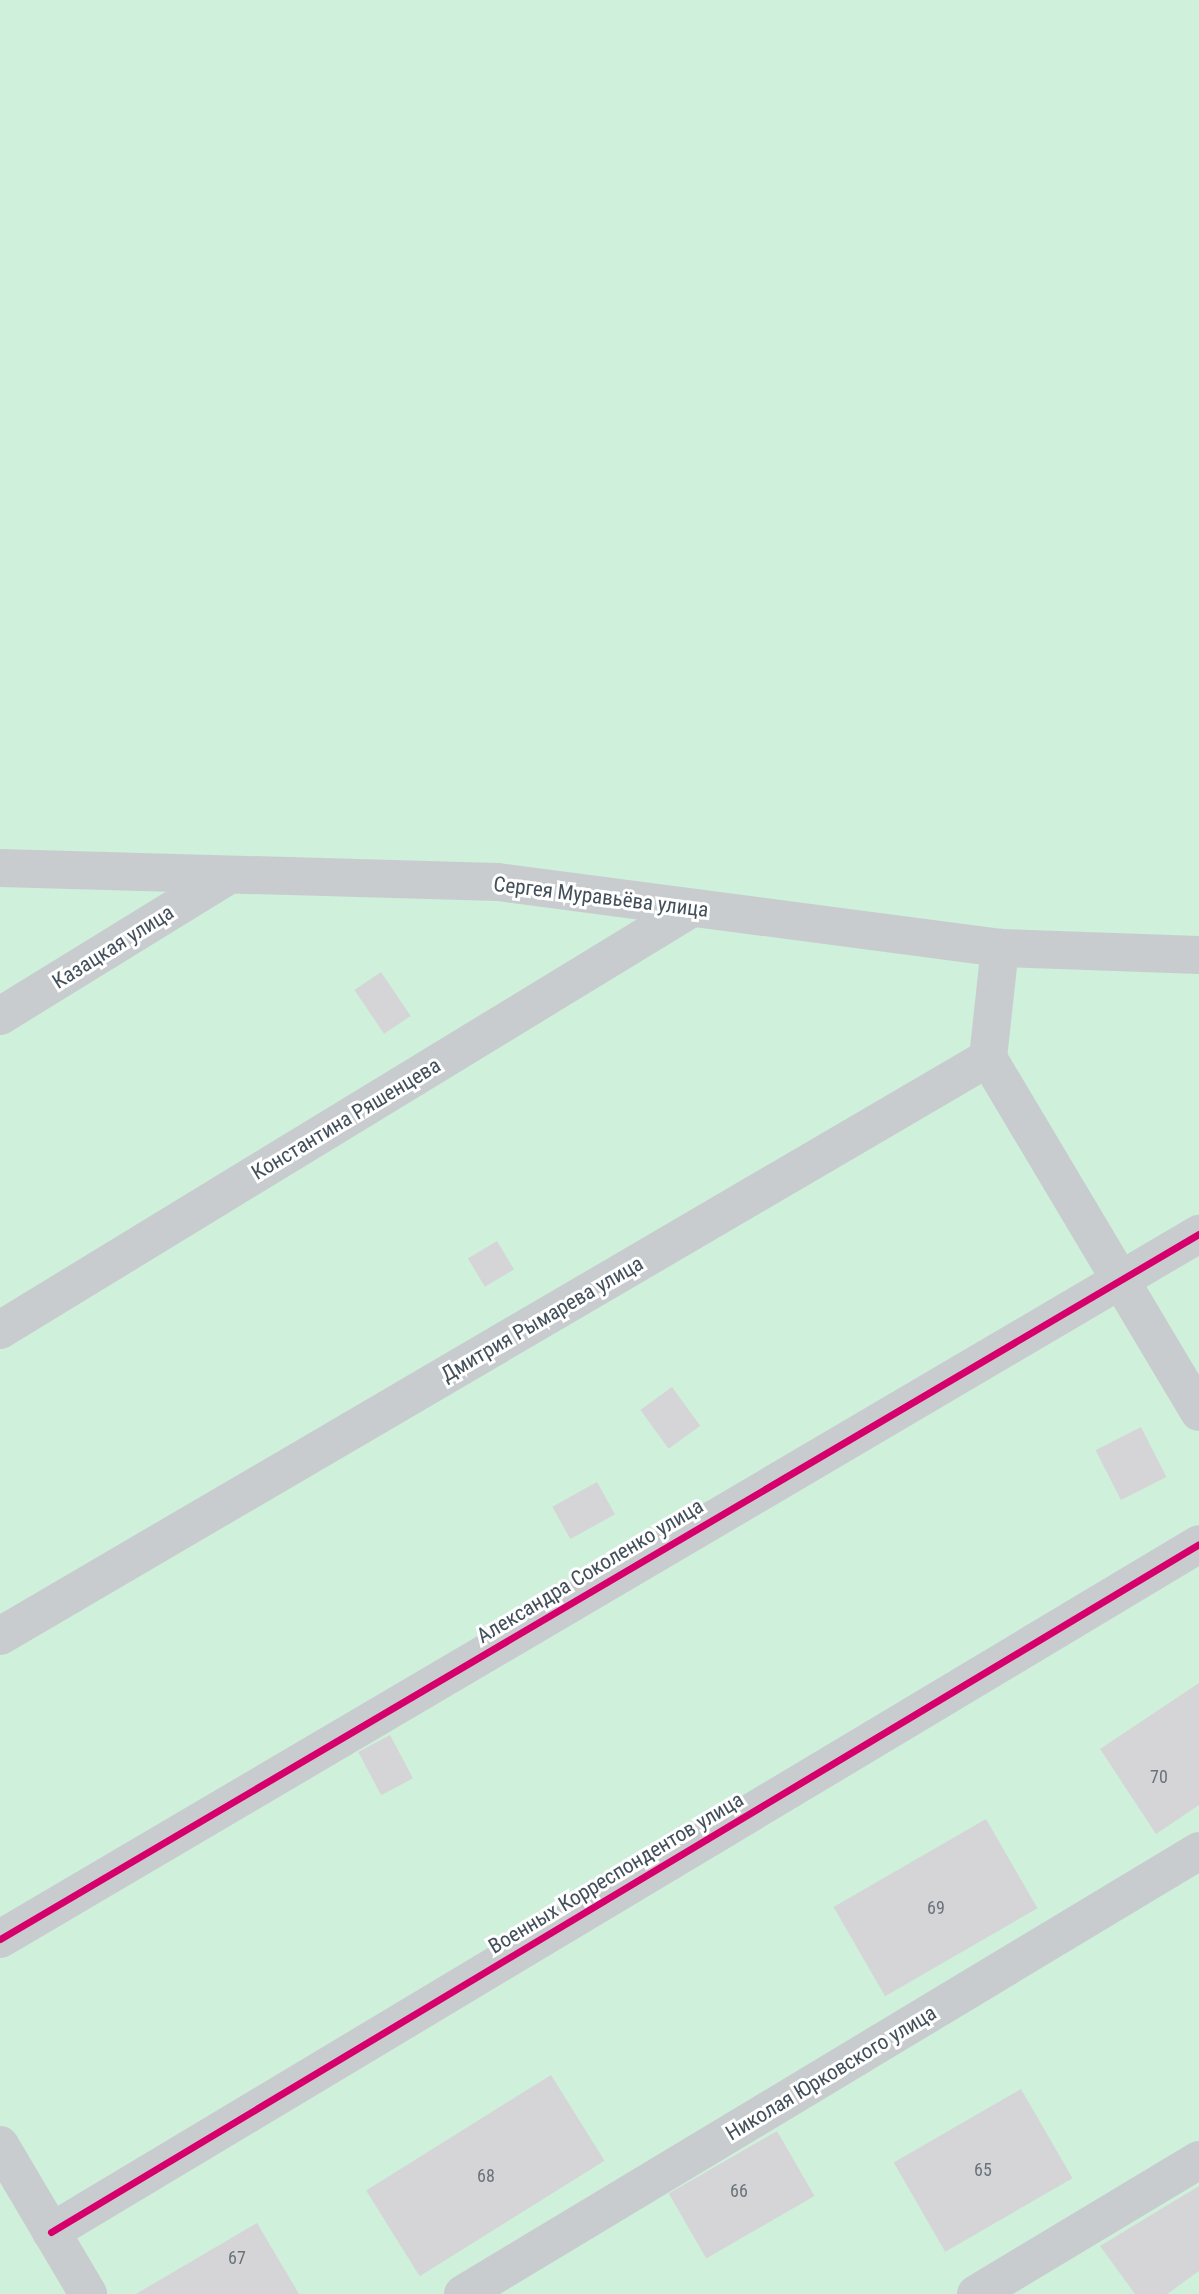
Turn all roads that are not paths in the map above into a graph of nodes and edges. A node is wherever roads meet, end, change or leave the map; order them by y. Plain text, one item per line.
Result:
1 (0, 868) edge
2 (226, 877) junction
3 (692, 908) junction
4 (1000, 948) junction
5 (1199, 955) edge
6 (0, 1016) edge
7 (988, 1058) junction
8 (1199, 1234) edge
9 (1123, 1278) junction
10 (0, 1330) edge
11 (1199, 1412) edge
12 (1199, 1544) edge
13 (0, 1636) edge
14 (1199, 1851) edge
15 (0, 1939) edge
16 (0, 2145) edge
17 (1199, 2160) edge
18 (51, 2232) junction
19 (88, 2294) edge
20 (463, 2294) edge
21 (976, 2294) edge

1 - 2 street, Сергея Муравьёва улица
2 - 3 street, Сергея Муравьёва улица
2 - 6 street, Казацкая улица
3 - 4 street, Сергея Муравьёва улица
3 - 10 street, Константина Ряшенцева
4 - 5 street, Сергея Муравьёва улица
4 - 7 street
7 - 9 street
7 - 13 street, Дмитрия Рымарева улица
8 - 9 street, Александра Соколенко улица
9 - 11 street
9 - 15 street, Александра Соколенко улица
12 - 18 street, Военных Корреспондентов улица
14 - 20 street, Николая Юрковского улица
16 - 18 street
17 - 21 street
18 - 19 street

